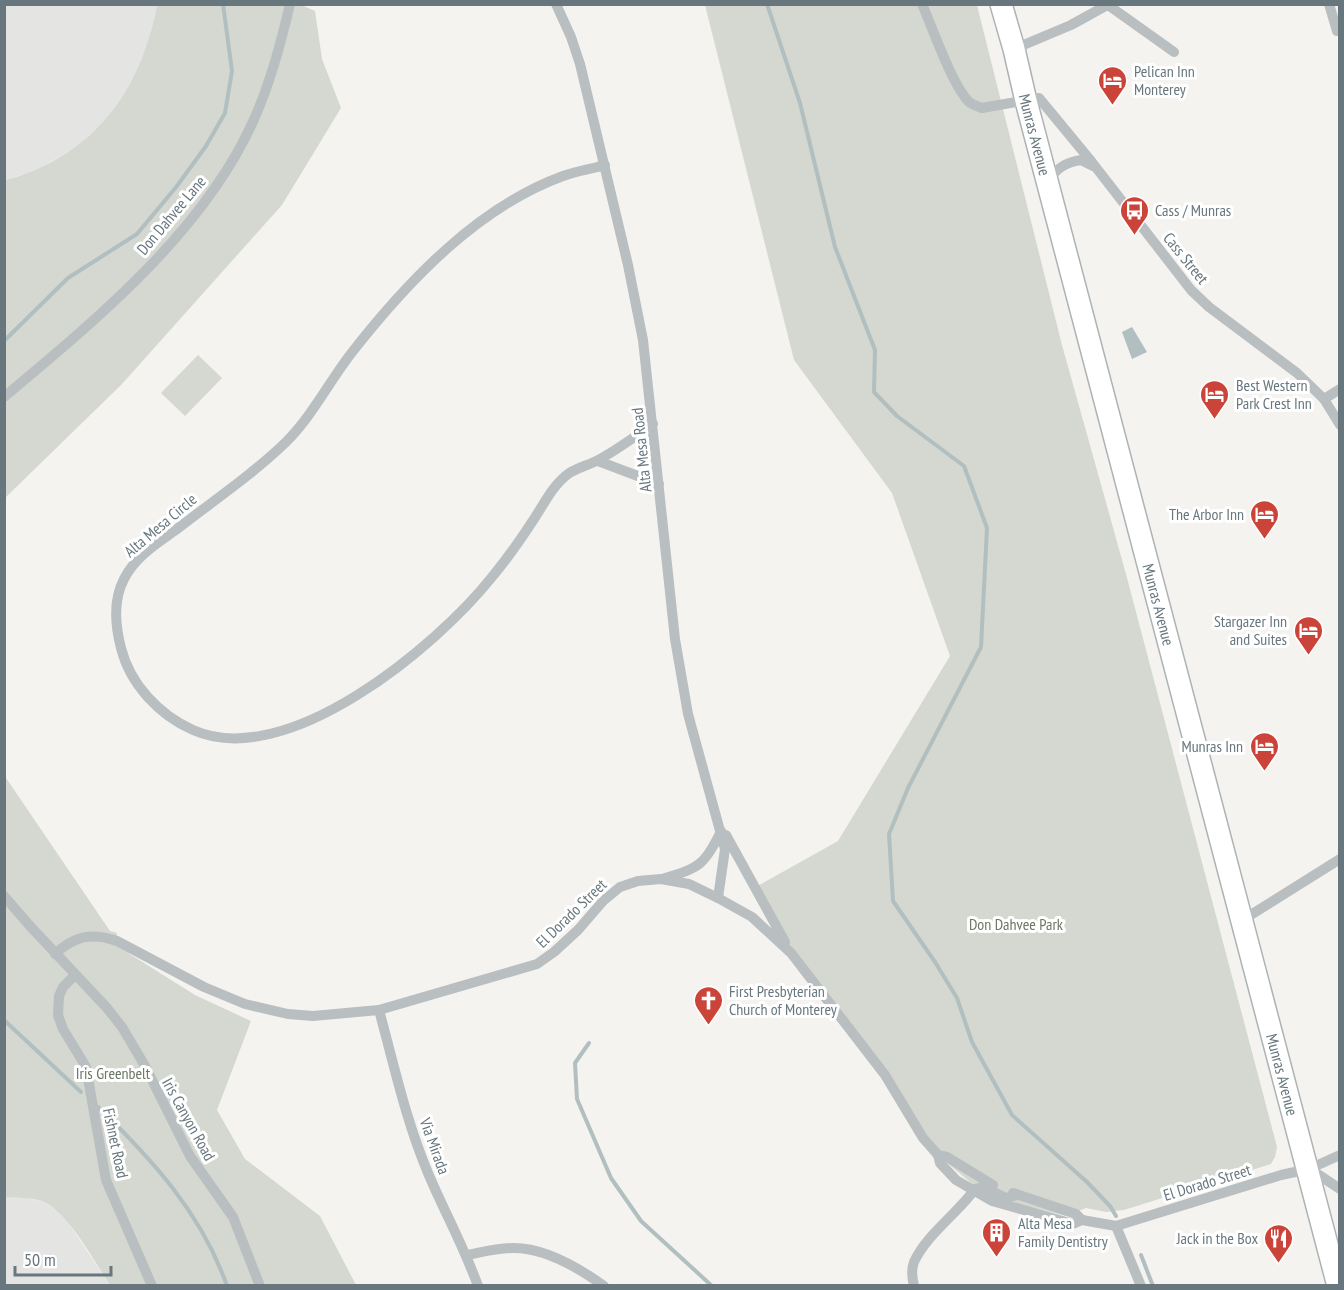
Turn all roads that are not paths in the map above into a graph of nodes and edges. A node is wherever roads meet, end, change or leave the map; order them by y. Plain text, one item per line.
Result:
1 (290, 4) edge
2 (556, 4) edge
3 (922, 4) edge
4 (1001, 4) edge
5 (1329, 4) edge
6 (1109, 5) edge
7 (1337, 31) dead end
8 (1014, 49) junction
9 (1174, 52) dead end
10 (1026, 101) junction
11 (605, 165) junction
12 (1096, 167) junction
13 (1048, 186) junction
14 (1340, 389) edge
15 (4, 397) edge
16 (1324, 399) junction
17 (653, 424) junction
18 (1340, 425) edge
19 (598, 461) junction
20 (659, 484) junction
21 (718, 818) junction
22 (721, 831) junction
23 (1340, 859) edge
24 (661, 879) junction
25 (4, 896) edge
26 (718, 898) junction
27 (1241, 921) junction
28 (791, 953) junction
29 (55, 954) junction
30 (75, 975) junction
31 (380, 1010) junction
32 (938, 1155) junction
33 (1340, 1155) edge
34 (1309, 1169) junction
35 (1340, 1189) edge
36 (974, 1192) junction
37 (1017, 1195) junction
38 (1082, 1220) junction
39 (1116, 1226) junction
40 (467, 1256) junction
41 (152, 1286) edge
42 (260, 1286) edge
43 (478, 1286) edge
44 (604, 1286) edge
45 (914, 1286) edge
46 (1141, 1286) edge
47 (1338, 1286) edge

1 - 15 street, Don Dahvee Lane
2 - 11 street, Alta Mesa Road
3 - 10 street
4 - 8 main road, Munras Avenue
5 - 7 street
6 - 8 street
6 - 9 street
8 - 10 main road, Munras Avenue
10 - 12 street, Cass Street
10 - 13 main road, Munras Avenue
11 - 17 street, Alta Mesa Road
11 - 19 street, Alta Mesa Circle
12 - 13 street
12 - 16 street, Cass Street
13 - 27 main road, Munras Avenue
14 - 16 street
16 - 18 street, Cass Street
17 - 19 street, Alta Mesa Circle
17 - 20 street, Alta Mesa Road
19 - 20 street
20 - 21 street, Alta Mesa Road
21 - 22 street, Alta Mesa Road
21 - 28 street
22 - 24 street
22 - 26 street, Alta Mesa Road
23 - 27 street
24 - 26 street, El Dorado Street
24 - 31 street, El Dorado Street
25 - 29 street, Iris Canyon Road
26 - 28 street, El Dorado Street
27 - 34 main road, Munras Avenue
28 - 32 street, El Dorado Street
29 - 30 street, Iris Canyon Road
29 - 31 street, El Dorado Street
30 - 41 street, Fishnet Road
30 - 42 street, Iris Canyon Road
31 - 40 street, Via Mirada
32 - 36 street, El Dorado Street
32 - 37 street, El Dorado Street
33 - 34 street, El Dorado Street
34 - 35 street
34 - 39 street, El Dorado Street
34 - 47 main road, Munras Avenue
36 - 37 street
36 - 38 street, El Dorado Street
36 - 45 street
37 - 38 street, El Dorado Street
38 - 39 street, El Dorado Street
39 - 46 street
40 - 43 street, Via Mirada
40 - 44 street

